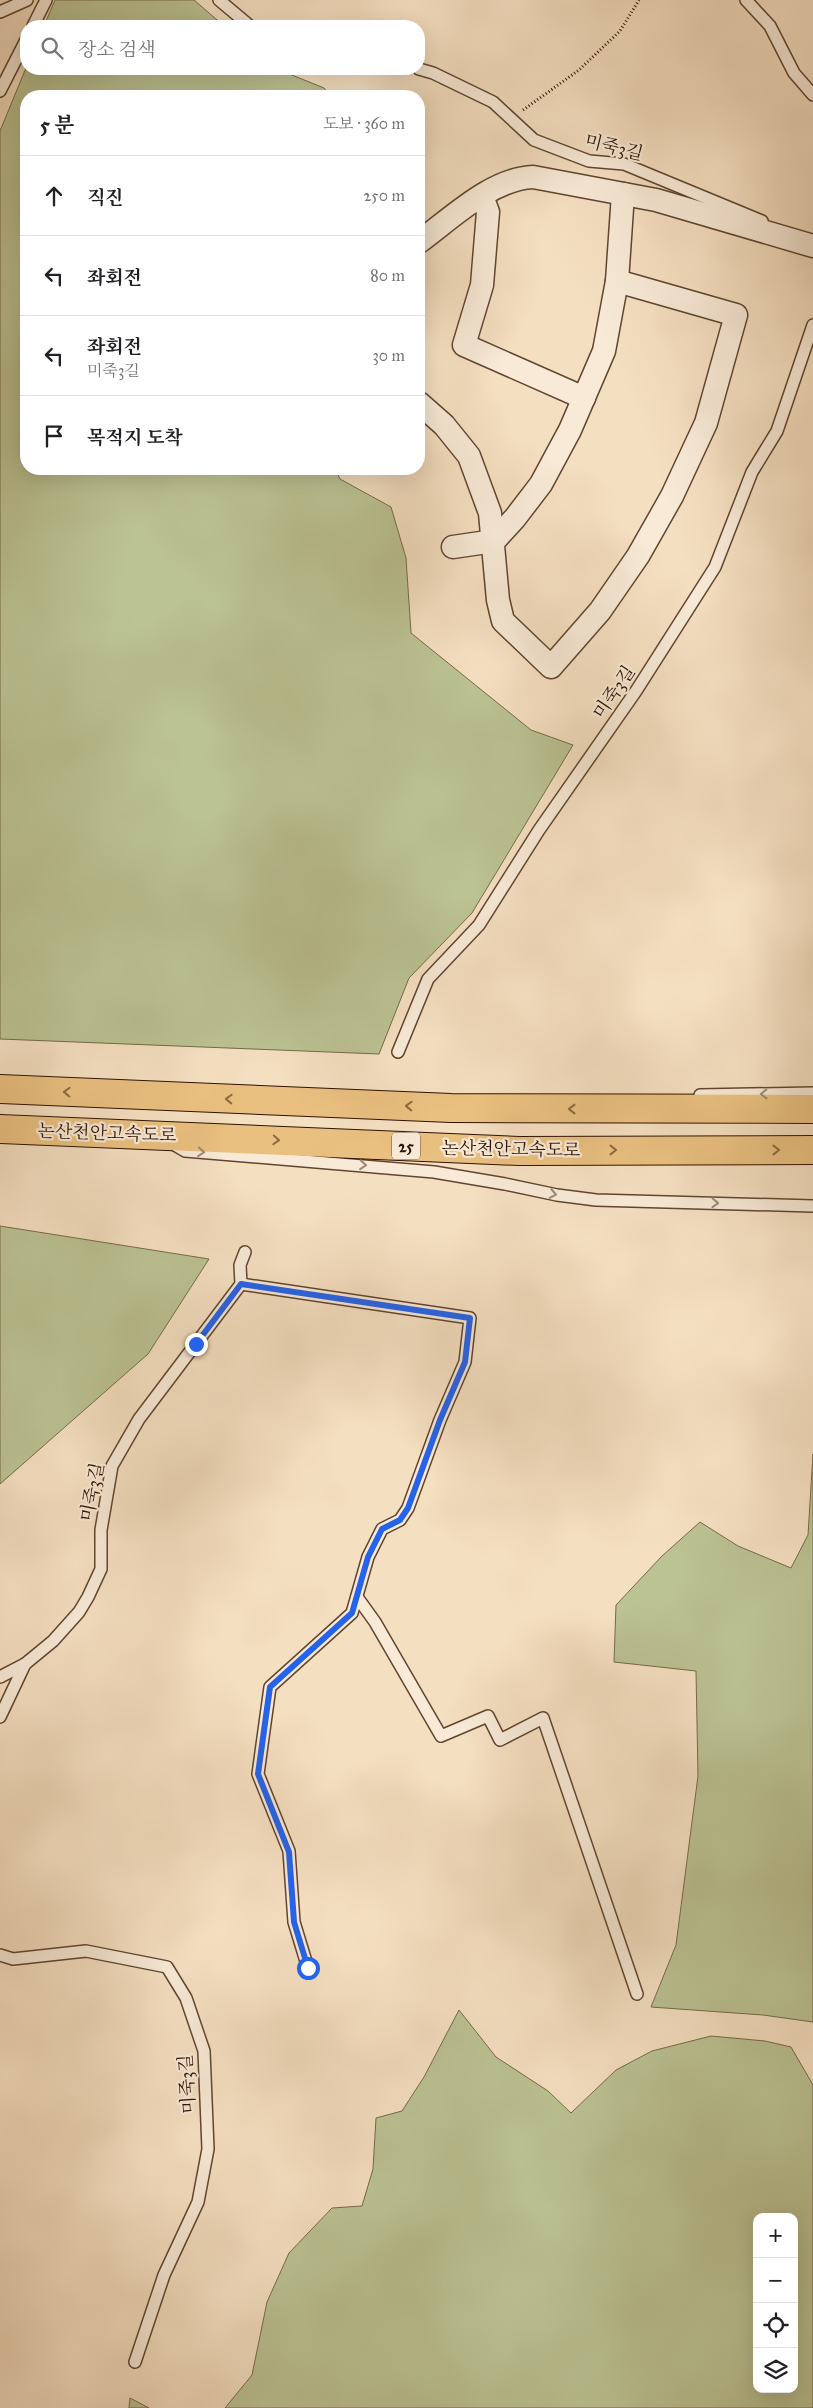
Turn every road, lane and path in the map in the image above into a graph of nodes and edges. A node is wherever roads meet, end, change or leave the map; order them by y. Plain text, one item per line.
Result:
1 (27, 0) edge
2 (46, 0) edge
3 (219, 0) edge
4 (639, 0) edge
5 (746, 0) edge
6 (0, 12) edge
7 (36, 20) edge
8 (243, 20) edge
9 (20, 52) edge
10 (425, 70) edge
11 (0, 91) edge
12 (813, 95) edge
13 (511, 118) junction
14 (623, 194) junction
15 (482, 196) junction
16 (425, 238) edge
17 (813, 245) edge
18 (617, 282) junction
19 (813, 325) edge
20 (584, 398) junction
21 (425, 408) edge
22 (494, 541) junction
23 (453, 547) dead end
24 (398, 1052) dead end
25 (0, 1089) edge
26 (813, 1093) edge
27 (692, 1095) dead end
28 (672, 1096) dead end
29 (813, 1109) edge
30 (634, 1110) junction
31 (0, 1129) edge
32 (156, 1134) junction
33 (813, 1150) edge
34 (813, 1206) edge
35 (246, 1252) dead end
36 (241, 1284) junction
37 (357, 1597) junction
38 (25, 1664) junction
39 (0, 1677) edge
40 (0, 1717) edge
41 (0, 1955) edge
42 (308, 1968) dead end
43 (637, 1994) dead end
44 (135, 2362) dead end

1 - 6 lane
2 - 7 lane
3 - 8 lane
4 - 13 path
5 - 12 lane
9 - 11 lane
10 - 13 lane, 미죽3길
13 - 17 lane, 미죽3길
14 - 15 street
14 - 17 street
14 - 18 street
15 - 16 street
15 - 20 street
18 - 20 street
18 - 22 street
19 - 24 lane, 미죽3길
20 - 22 street
21 - 22 street
22 - 23 street
30 -> 25 highway, 25
26 -> 27 lane
28 - 30 lane
29 - 30 highway, 25
31 - 32 highway, 논산천안고속도로 / 25
32 -> 33 highway, 논산천안고속도로 / 25
32 -> 34 lane
35 - 36 lane
36 - 37 lane
36 - 38 lane, 미죽3길
37 - 42 lane
37 - 43 lane
38 - 39 lane
38 - 40 lane, 미죽3길
41 - 44 lane, 미죽3길

